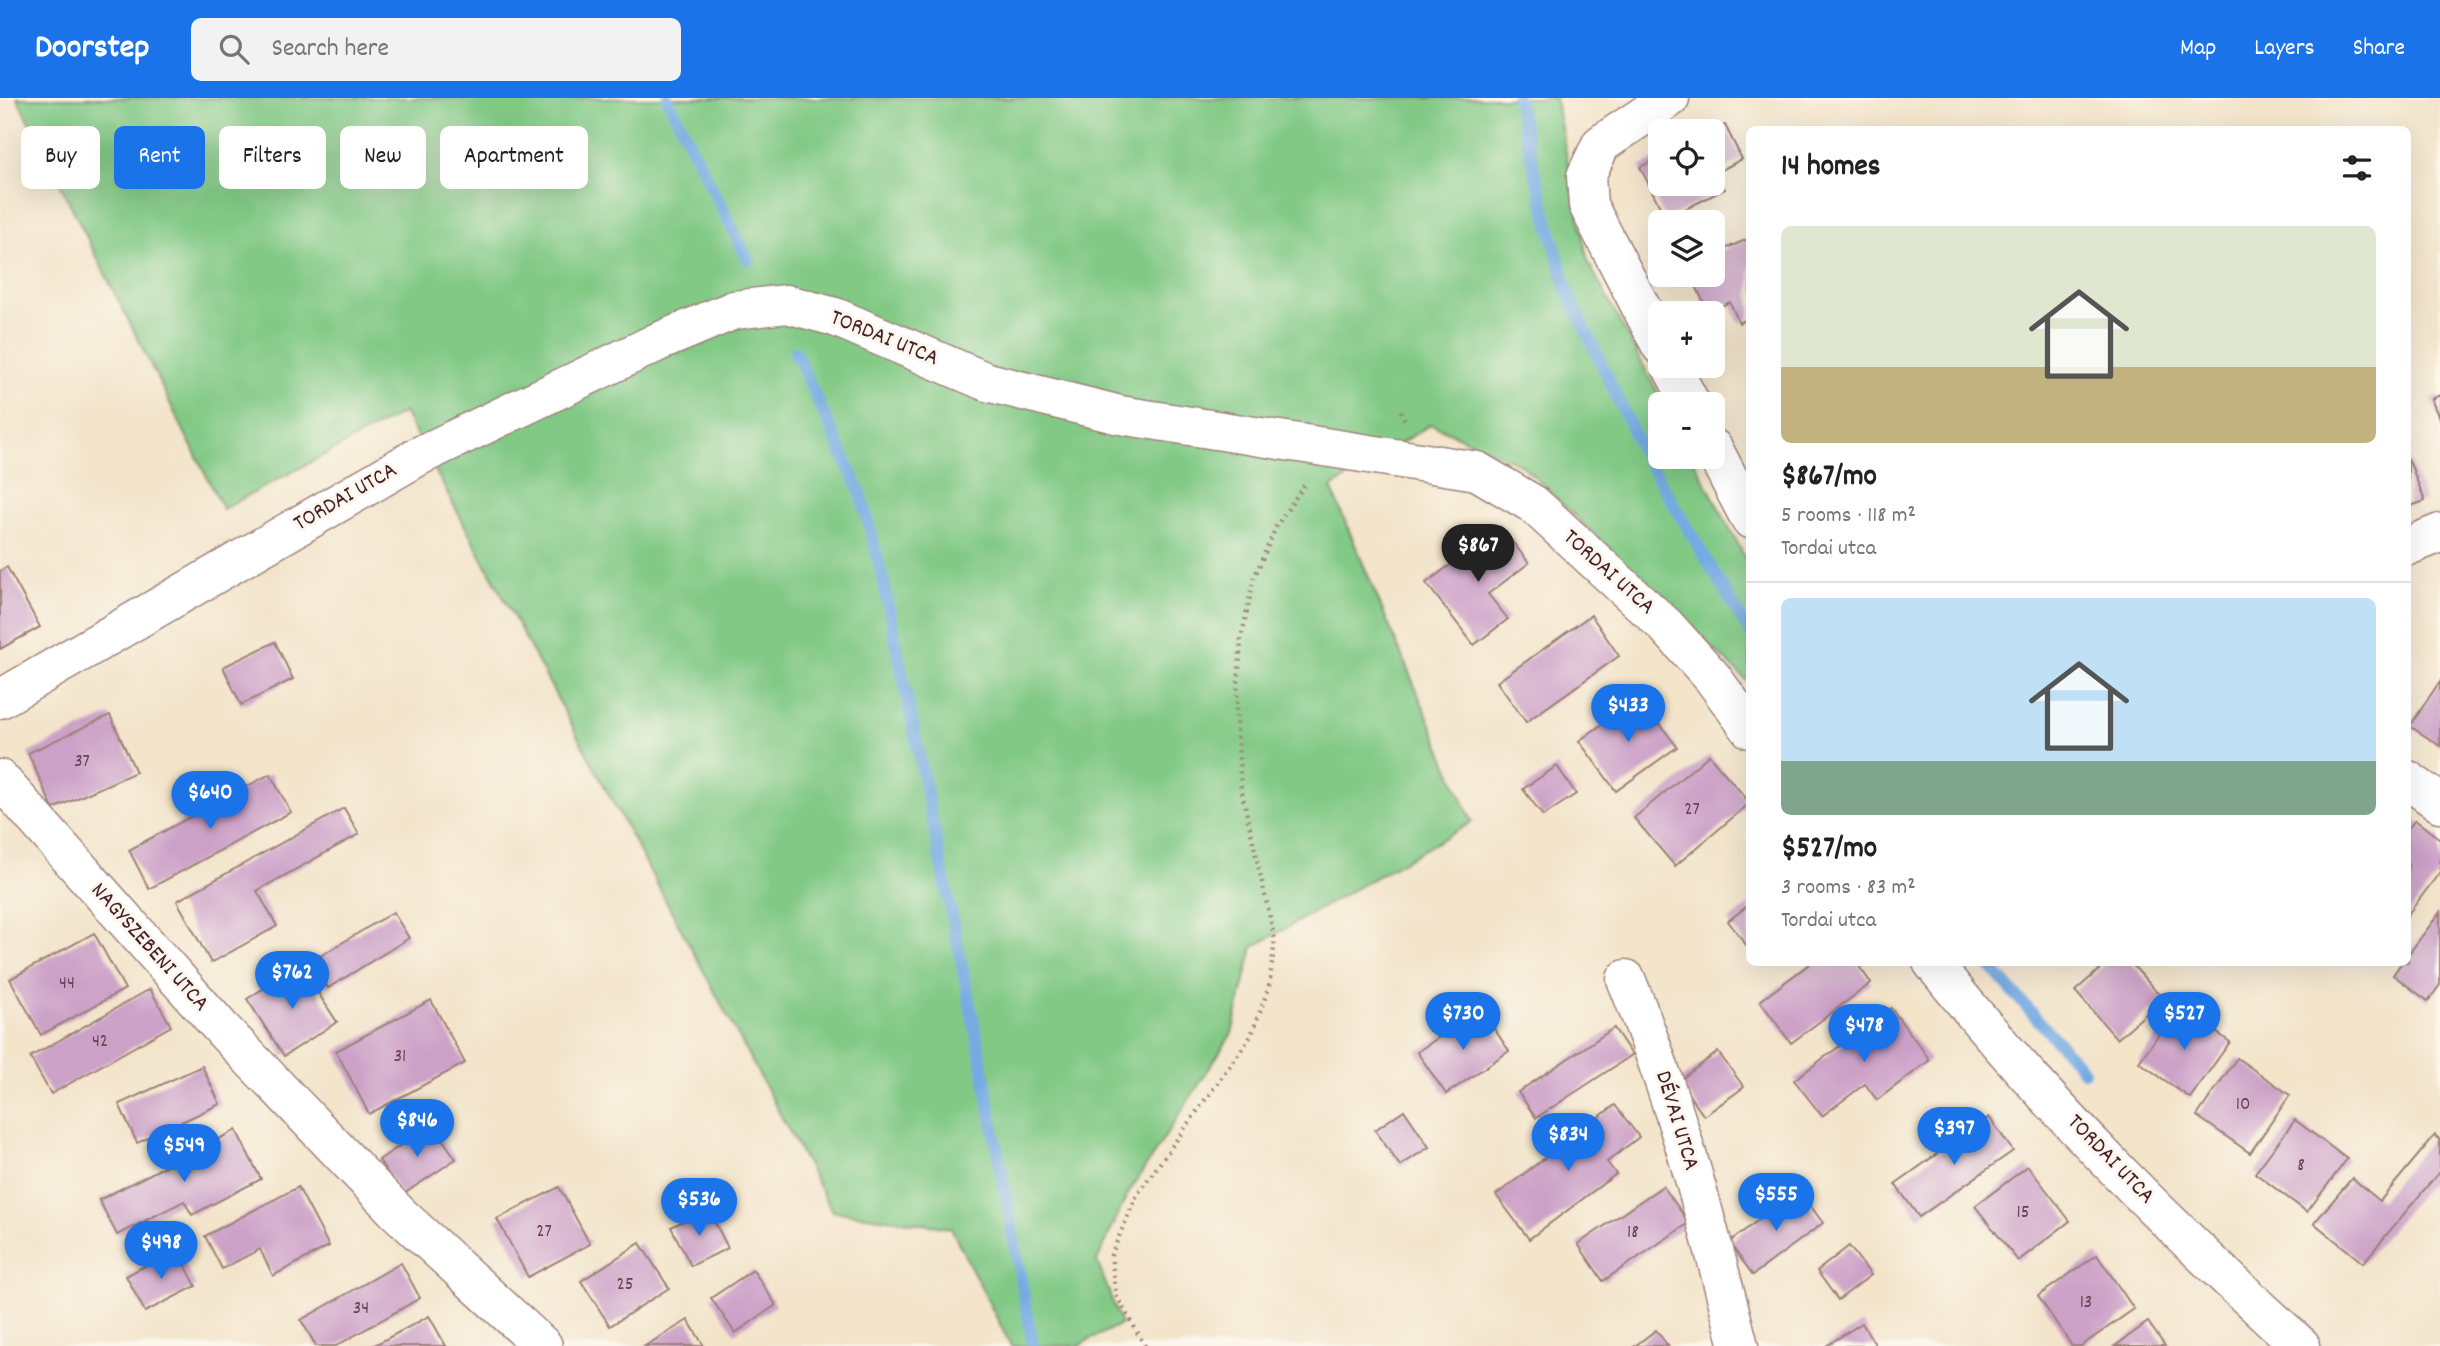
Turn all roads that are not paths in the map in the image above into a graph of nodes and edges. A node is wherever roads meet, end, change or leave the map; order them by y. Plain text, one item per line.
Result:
1 (1670, 98) edge
2 (1648, 321) edge
3 (1724, 469) edge
4 (1746, 511) edge
5 (2440, 533) edge
6 (2411, 545) edge
7 (0, 699) edge
8 (1746, 724) edge
9 (0, 779) edge
10 (2411, 782) edge
11 (2440, 803) edge
12 (1935, 966) edge
13 (1626, 979) dead end
14 (543, 1346) edge
15 (1739, 1346) edge
16 (2301, 1346) edge

1 - 2 street
3 - 4 street
5 - 6 street
7 - 8 street, TORDAI UTCA
9 - 14 street, NAGYSZEBENI UTCA
10 - 11 street
12 - 16 street, TORDAI UTCA
13 - 15 street, DÉVAI UTCA

